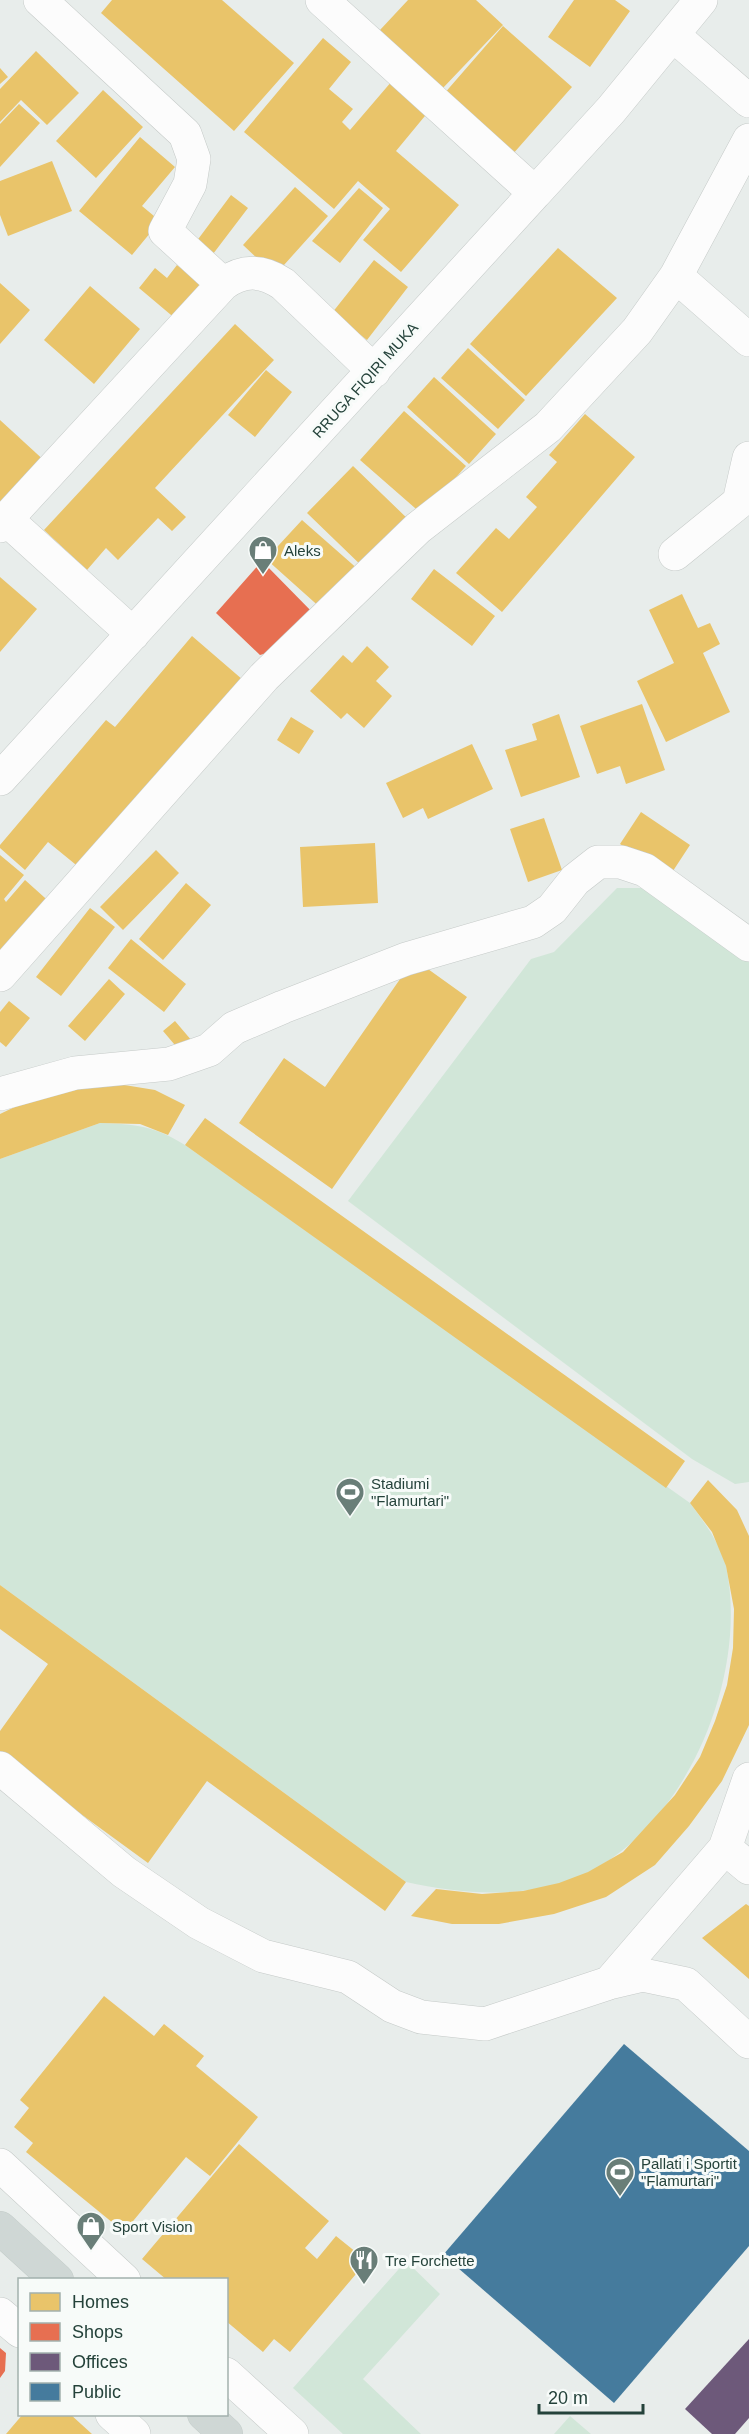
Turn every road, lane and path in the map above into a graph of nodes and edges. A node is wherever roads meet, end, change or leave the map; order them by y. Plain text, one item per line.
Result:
1 (40, 0) edge
2 (322, 0) edge
3 (701, 0) edge
4 (673, 35) junction
5 (749, 100) edge
6 (749, 140) edge
7 (535, 193) junction
8 (676, 276) junction
9 (223, 284) junction
10 (749, 340) edge
11 (374, 371) junction
12 (749, 458) edge
13 (3, 522) edge
14 (675, 554) dead end
15 (133, 634) junction
16 (0, 779) edge
17 (749, 945) edge
18 (0, 975) edge
19 (0, 1094) edge
20 (3, 1771) edge
21 (749, 1779) edge
22 (737, 1858) edge
23 (609, 1983) junction
24 (749, 2042) edge
25 (0, 2165) edge
26 (0, 2228) edge
27 (55, 2278) edge
28 (122, 2278) edge
29 (0, 2314) edge
30 (18, 2329) edge
31 (228, 2376) edge
32 (113, 2416) edge
33 (205, 2416) edge
34 (134, 2434) edge
35 (226, 2434) edge
36 (292, 2434) edge

1 - 9 street
2 - 7 street
3 - 4 street, RRUGA FIQIRI MUKA
4 - 5 street
4 - 7 street, RRUGA FIQIRI MUKA
6 - 8 street
7 - 11 street, RRUGA FIQIRI MUKA
8 - 10 street
8 - 18 street
9 - 11 street
9 - 13 street
11 - 15 street, RRUGA FIQIRI MUKA
12 - 14 street
13 - 15 street
15 - 16 street, RRUGA FIQIRI MUKA
17 - 19 street
20 - 23 street
21 - 22 street
22 - 23 street
23 - 24 street
25 - 28 street
26 - 27 main road
29 - 30 street
31 - 36 street
32 - 34 street
33 - 35 main road

